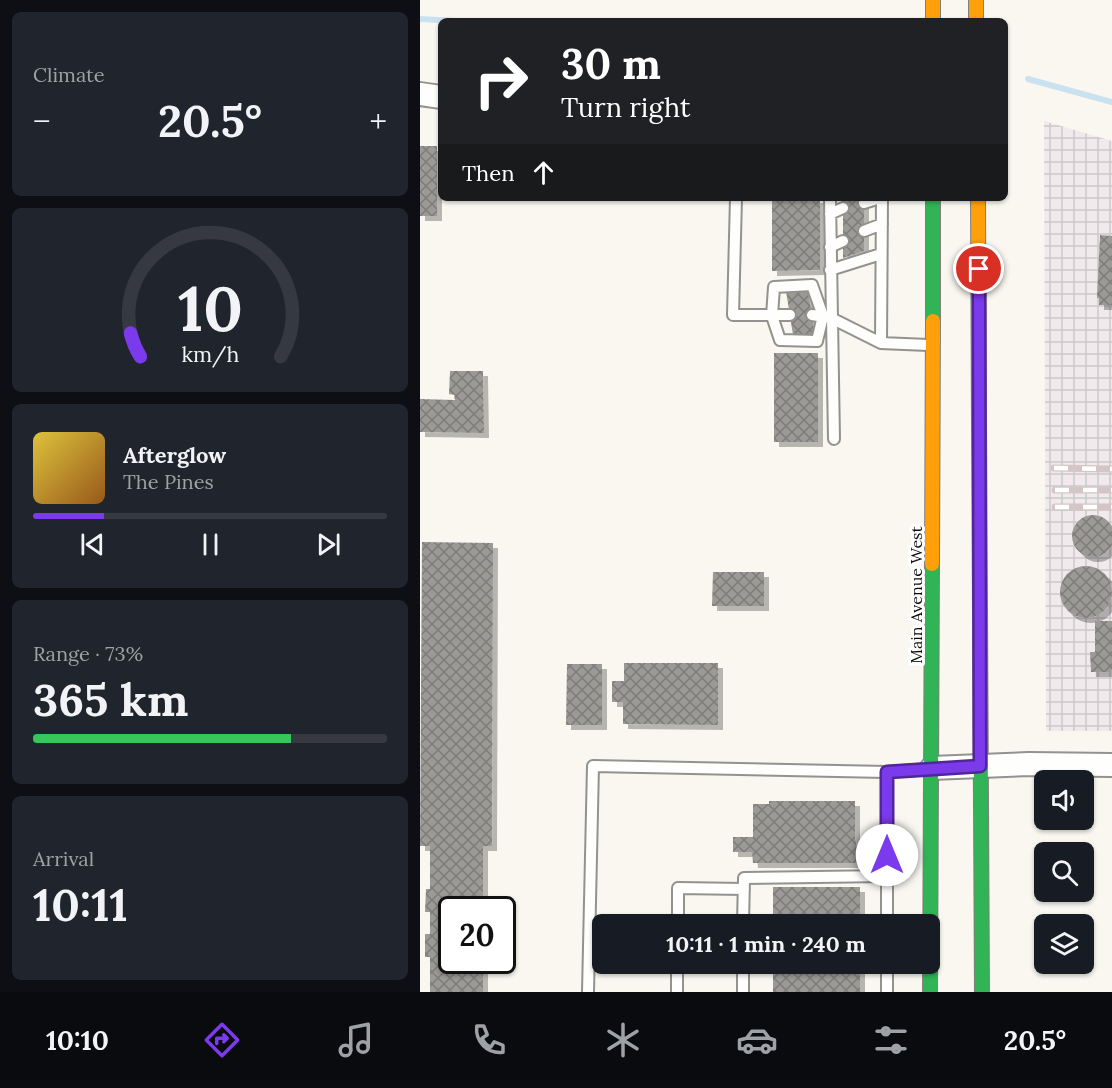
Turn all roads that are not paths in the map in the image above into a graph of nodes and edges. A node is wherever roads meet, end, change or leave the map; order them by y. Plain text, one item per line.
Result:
1 (933, 0) edge
2 (976, 0) edge
3 (933, 18) edge
4 (976, 18) edge
5 (420, 94) edge
6 (438, 97) edge
7 (736, 201) edge
8 (830, 201) edge
9 (871, 201) edge
10 (881, 201) edge
11 (933, 201) edge
12 (978, 201) edge
13 (864, 203) dead end
14 (843, 208) dead end
15 (830, 214) junction
16 (882, 224) junction
17 (864, 231) dead end
18 (843, 241) dead end
19 (830, 247) junction
20 (882, 254) junction
21 (830, 270) junction
22 (790, 315) dead end
23 (772, 316) junction
24 (822, 316) junction
25 (881, 343) junction
26 (933, 345) junction
27 (834, 440) dead end
28 (1112, 765) edge
29 (980, 766) junction
30 (932, 768) junction
31 (887, 772) junction
32 (887, 876) junction
33 (744, 889) junction
34 (678, 914) edge
35 (744, 914) edge
36 (887, 914) edge
37 (677, 974) edge
38 (743, 974) edge
39 (887, 974) edge
40 (588, 992) edge
41 (677, 992) edge
42 (743, 992) edge
43 (887, 992) edge
44 (930, 992) edge
45 (982, 992) edge

1 - 3 main road
2 - 4 main road
5 - 6 street
7 - 23 lane
8 - 15 lane
9 - 13 lane
10 - 16 lane
11 - 26 main road, Main Avenue West
12 - 29 main road
14 - 15 lane
15 - 19 lane
16 - 17 lane
16 - 20 lane
18 - 19 lane
19 - 21 lane
20 - 21 lane
20 - 25 lane
21 - 24 lane
22 - 23 lane
23 - 24 lane
23 - 24 lane
24 - 25 lane
24 - 27 lane
25 - 26 lane
26 - 30 main road, Main Avenue West
28 - 29 street
29 - 30 street
29 - 45 main road
30 - 31 lane
30 - 44 main road, Main Avenue West
31 - 32 lane
31 - 40 lane
32 - 33 lane
32 - 36 lane
33 - 34 lane
33 - 35 lane
37 - 41 lane
38 - 42 lane
39 - 43 lane

